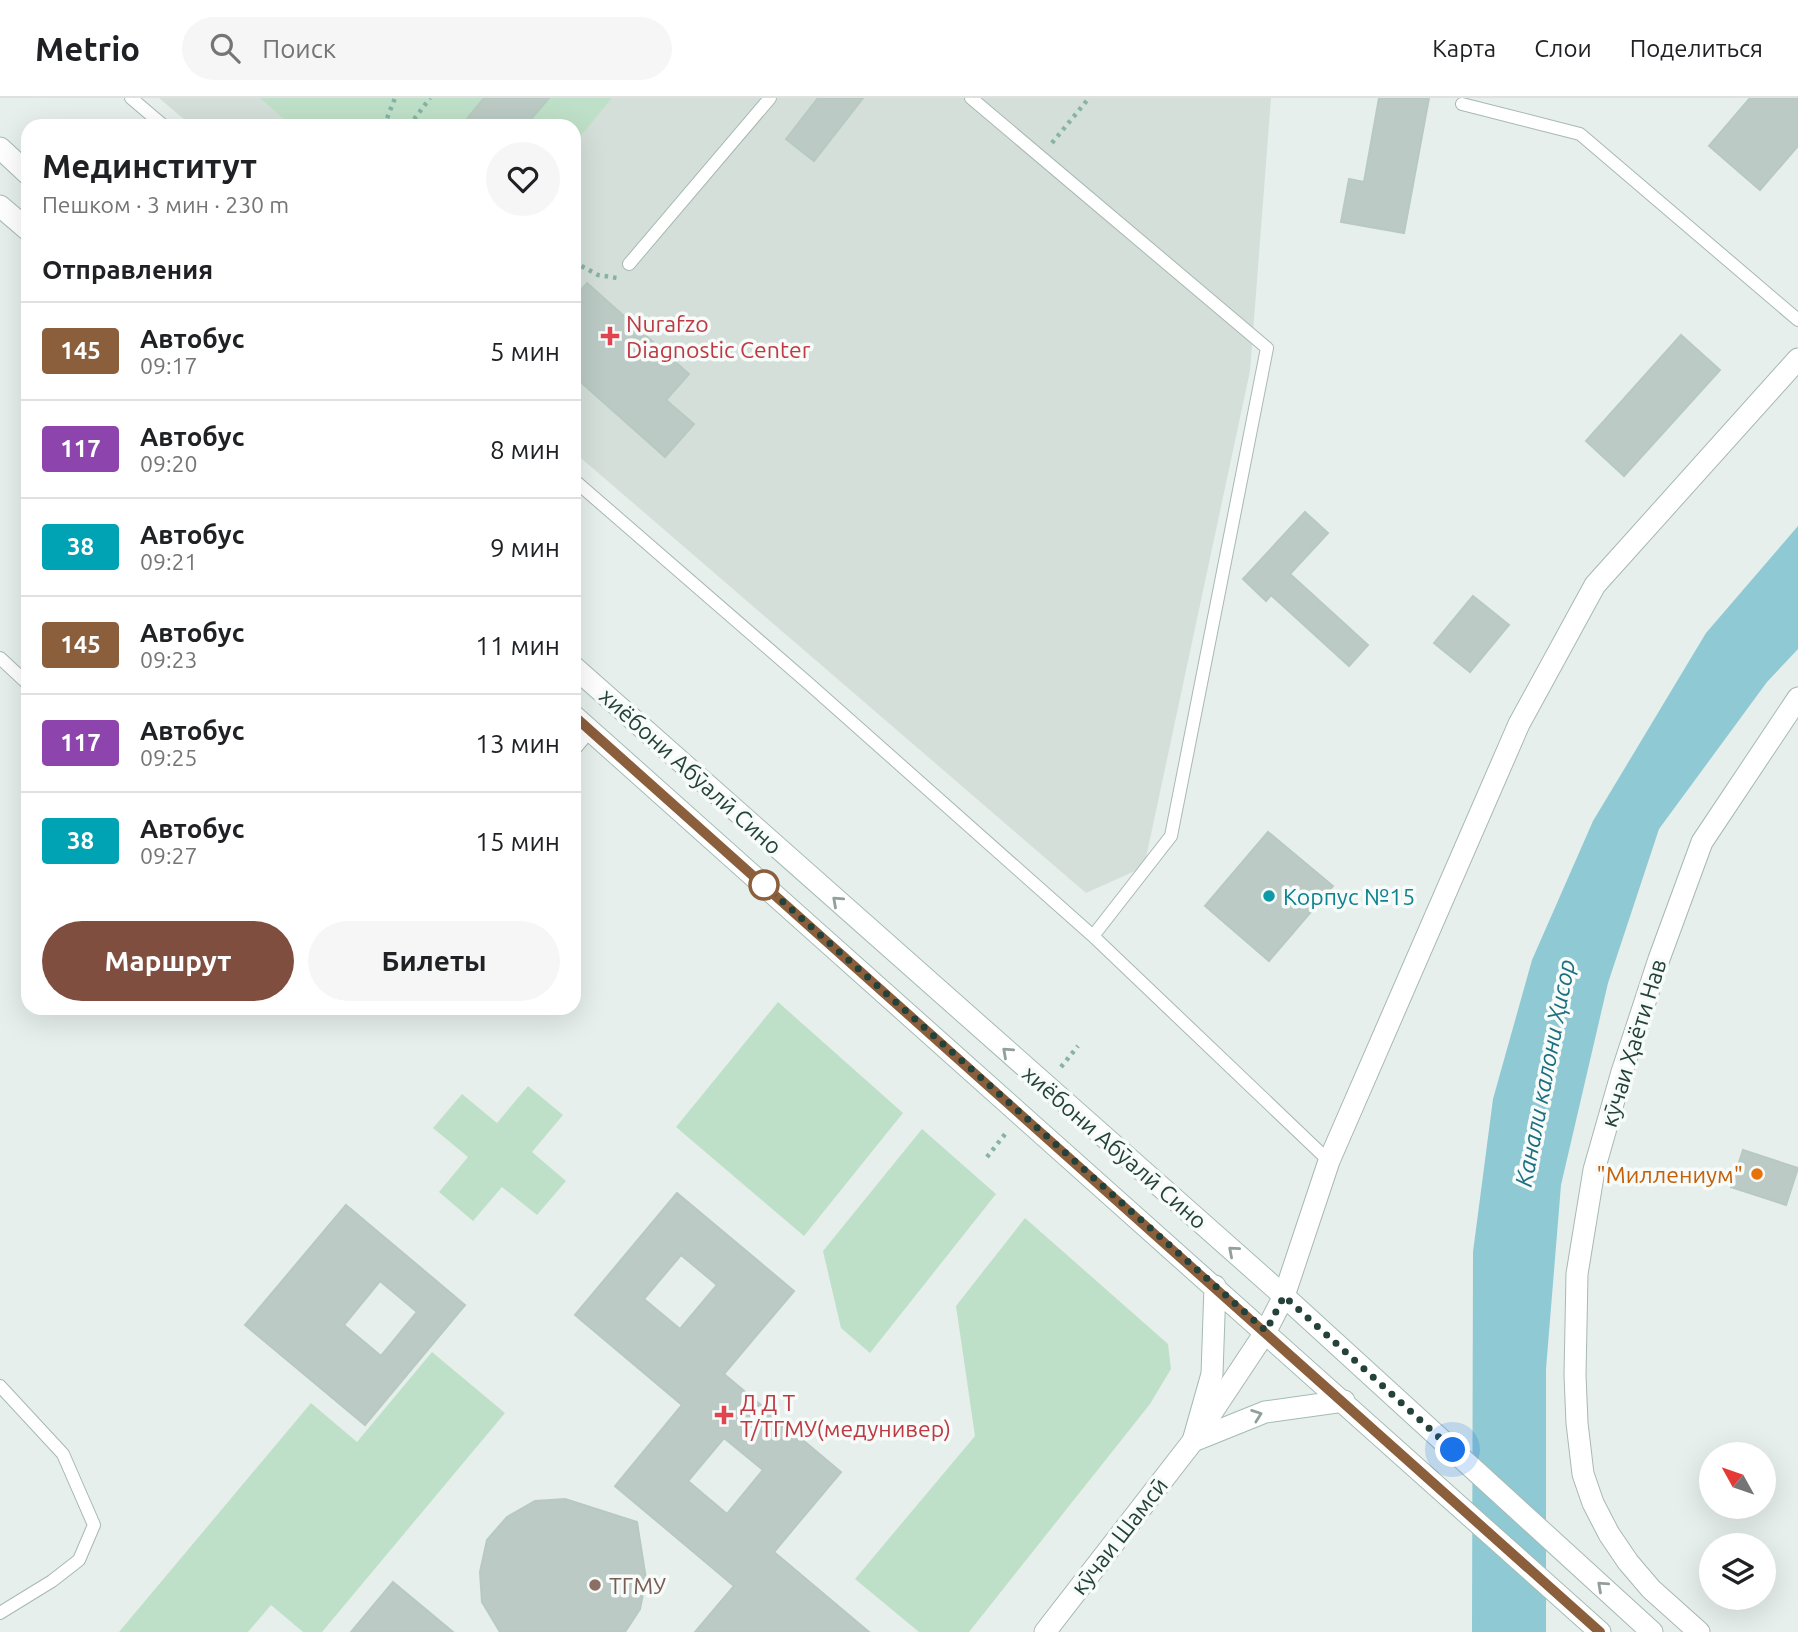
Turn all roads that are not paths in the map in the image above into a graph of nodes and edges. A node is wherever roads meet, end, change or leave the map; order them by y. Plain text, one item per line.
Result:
1 (131, 98) edge
2 (770, 98) edge
3 (971, 98) edge
4 (1462, 104) dead end
5 (156, 119) edge
6 (0, 148) edge
7 (21, 168) edge
8 (0, 206) edge
9 (21, 224) edge
10 (629, 264) road end
11 (1798, 320) edge
12 (1798, 359) edge
13 (581, 486) edge
14 (0, 658) edge
15 (581, 673) edge
16 (21, 678) edge
17 (1798, 698) edge
18 (581, 723) edge
19 (590, 731) junction
20 (581, 742) edge
21 (1093, 936) junction
22 (1329, 1161) junction
23 (1215, 1286) junction
24 (1284, 1296) junction
25 (1266, 1331) junction
26 (0, 1386) edge
27 (1344, 1401) junction
28 (1193, 1440) junction
29 (0, 1613) edge
30 (1045, 1632) edge
31 (1601, 1632) edge
32 (1652, 1632) edge
33 (1699, 1632) edge

1 - 5 lane
2 - 10 lane
3 - 21 lane
4 - 11 lane
6 - 7 main road
8 - 9 main road
12 - 22 main road, кӯчаи Шамсӣ
13 - 21 lane
14 - 16 lane
24 -> 15 main road, хиёбони Абӯалӣ Сино
17 - 33 main road, кӯчаи Ҳаёти Нав
18 - 19 main road, хиёбони Абӯалӣ Сино
19 - 20 lane
19 - 23 main road, хиёбони Абӯалӣ Сино
21 - 22 lane
22 - 24 main road, кӯчаи Шамсӣ
23 - 25 main road, хиёбони Абӯалӣ Сино
23 - 28 main road
24 - 25 main road, кӯчаи Шамсӣ
32 -> 24 main road, хиёбони Абӯалӣ Сино
25 - 27 main road, хиёбони Абӯалӣ Сино
25 - 28 main road, кӯчаи Шамсӣ
26 - 29 lane
28 -> 27 main road
27 - 31 main road, хиёбони Абӯалӣ Сино
28 - 30 main road, кӯчаи Шамсӣ

